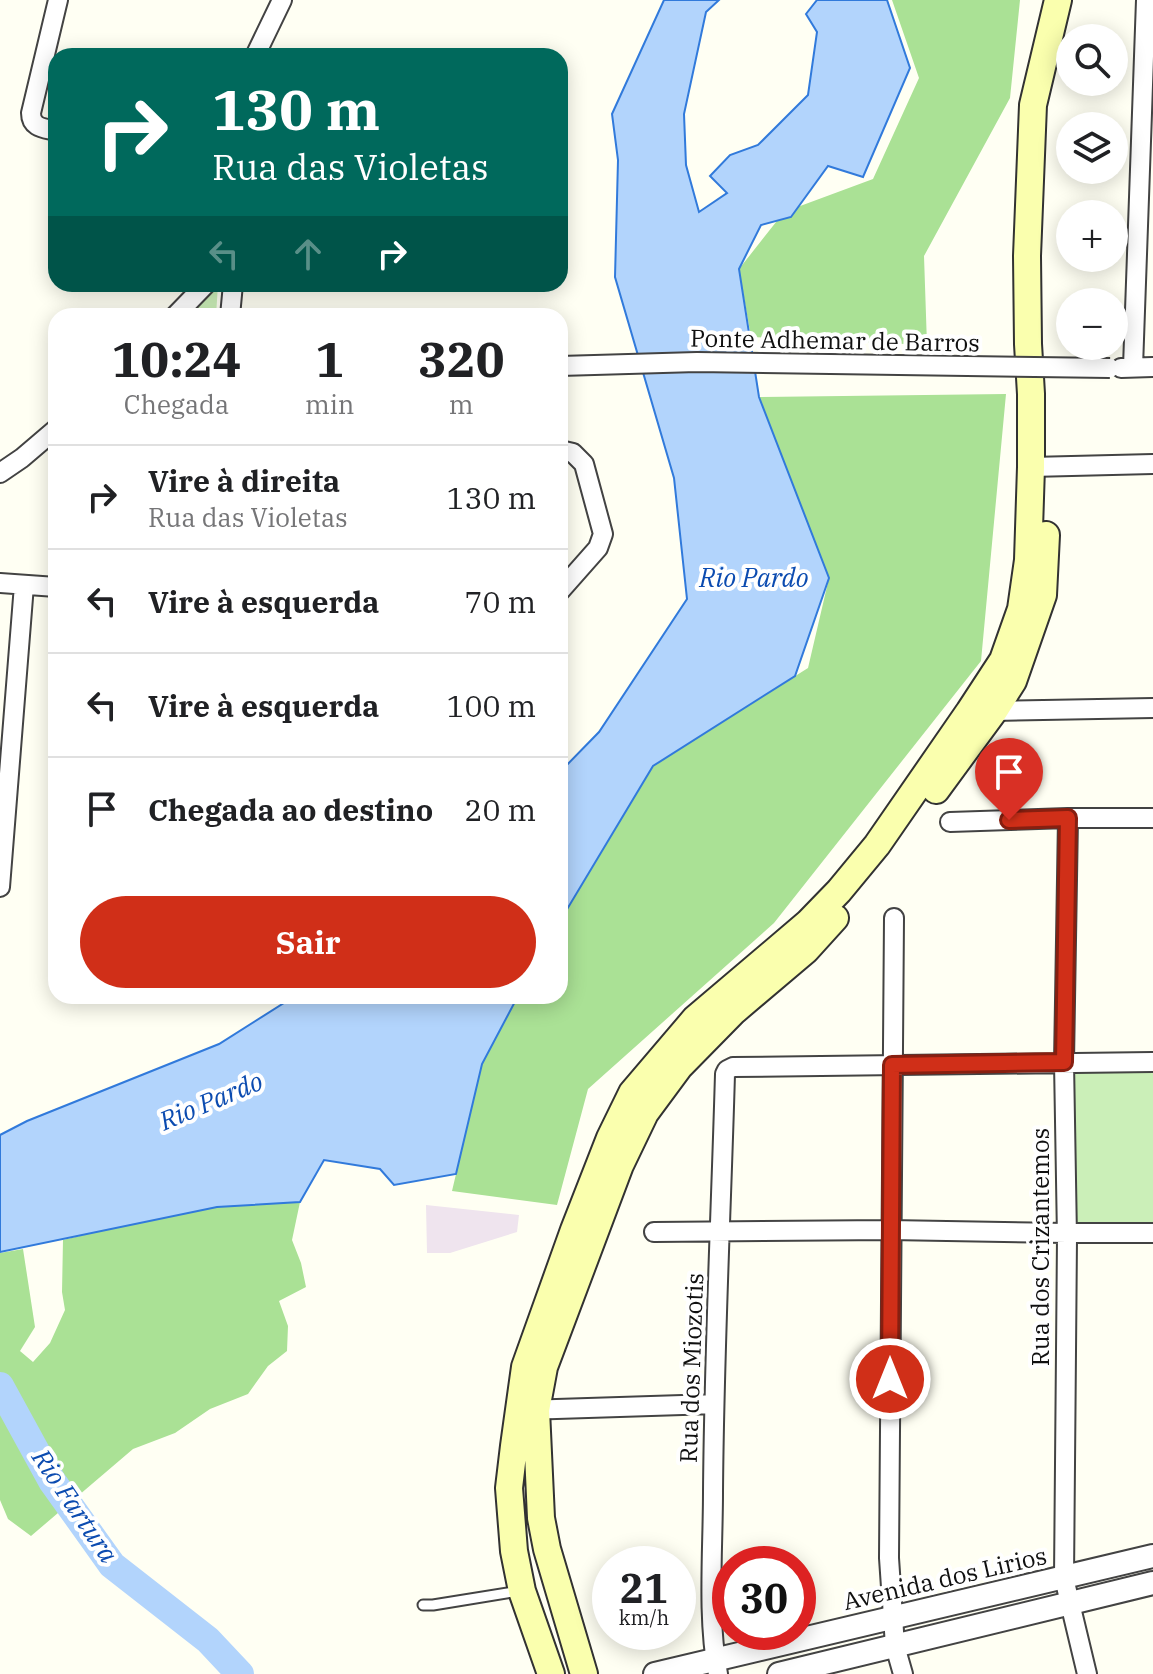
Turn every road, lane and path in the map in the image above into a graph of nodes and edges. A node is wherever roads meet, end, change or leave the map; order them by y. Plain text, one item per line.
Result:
1 (58, 0) edge
2 (282, 0) edge
3 (1058, 0) edge
4 (1075, 0) edge
5 (1146, 0) edge
6 (259, 48) edge
7 (48, 129) edge
8 (1147, 159) edge
9 (198, 292) edge
10 (183, 308) edge
11 (568, 366) edge
12 (1133, 367) junction
13 (1153, 367) edge
14 (48, 436) edge
15 (568, 452) edge
16 (1153, 464) edge
17 (1039, 467) junction
18 (0, 473) edge
19 (568, 582) edge
20 (0, 583) edge
21 (24, 585) junction
22 (48, 586) edge
23 (1153, 708) edge
24 (994, 711) junction
25 (1068, 818) junction
26 (1153, 818) edge
27 (950, 822) dead end
28 (0, 887) edge
29 (894, 918) dead end
30 (1064, 1062) junction
31 (1153, 1062) edge
32 (892, 1065) junction
33 (721, 1230) junction
34 (890, 1230) junction
35 (654, 1232) dead end
36 (1067, 1233) junction
37 (1153, 1233) edge
38 (714, 1404) junction
39 (527, 1410) junction
40 (1153, 1556) edge
41 (1064, 1578) junction
42 (1153, 1583) edge
43 (522, 1591) junction
44 (1070, 1603) junction
45 (423, 1605) dead end
46 (894, 1617) junction
47 (895, 1646) junction
48 (717, 1666) edge
49 (551, 1674) edge
50 (584, 1674) edge
51 (655, 1674) edge
52 (779, 1674) edge
53 (903, 1674) edge
54 (1087, 1674) edge

1 - 7 street
2 - 6 street
3 - 17 main road
4 - 17 main road
5 - 8 street
8 - 12 street
9 - 10 street
11 - 12 street, Ponte Adhemar de Barros, bridge
12 - 13 street, Ponte Adhemar de Barros
14 - 18 street
15 - 19 street
16 - 17 street
17 - 24 main road
17 - 39 main road
20 - 21 street
21 - 22 street
21 - 28 street
23 - 24 street
24 - 39 main road
25 - 26 street
25 - 27 street
25 - 30 street, Rua dos Crizantemos
29 - 32 street
30 - 31 street
30 - 32 street
30 - 36 street, Rua dos Crizantemos
32 - 33 street, Rua dos Miozotis
32 - 34 street
33 - 34 street
33 - 35 street
33 - 38 street, Rua dos Miozotis
34 - 36 street
34 - 46 street
36 - 37 street
36 - 41 street, Rua dos Crizantemos
38 - 39 street
38 - 48 street, Rua dos Miozotis
39 - 43 main road
39 - 50 main road
40 - 41 street, Avenida dos Lirios
41 - 44 street, Rua dos Crizantemos
41 - 46 street, Avenida dos Lirios
42 - 44 street
43 - 45 lane
43 - 49 main road
44 - 47 street
44 - 54 street, Rua dos Crizantemos
46 - 47 street
46 - 48 street, Avenida dos Lirios
47 - 52 street
47 - 53 street
48 - 51 street, Avenida dos Lirios

